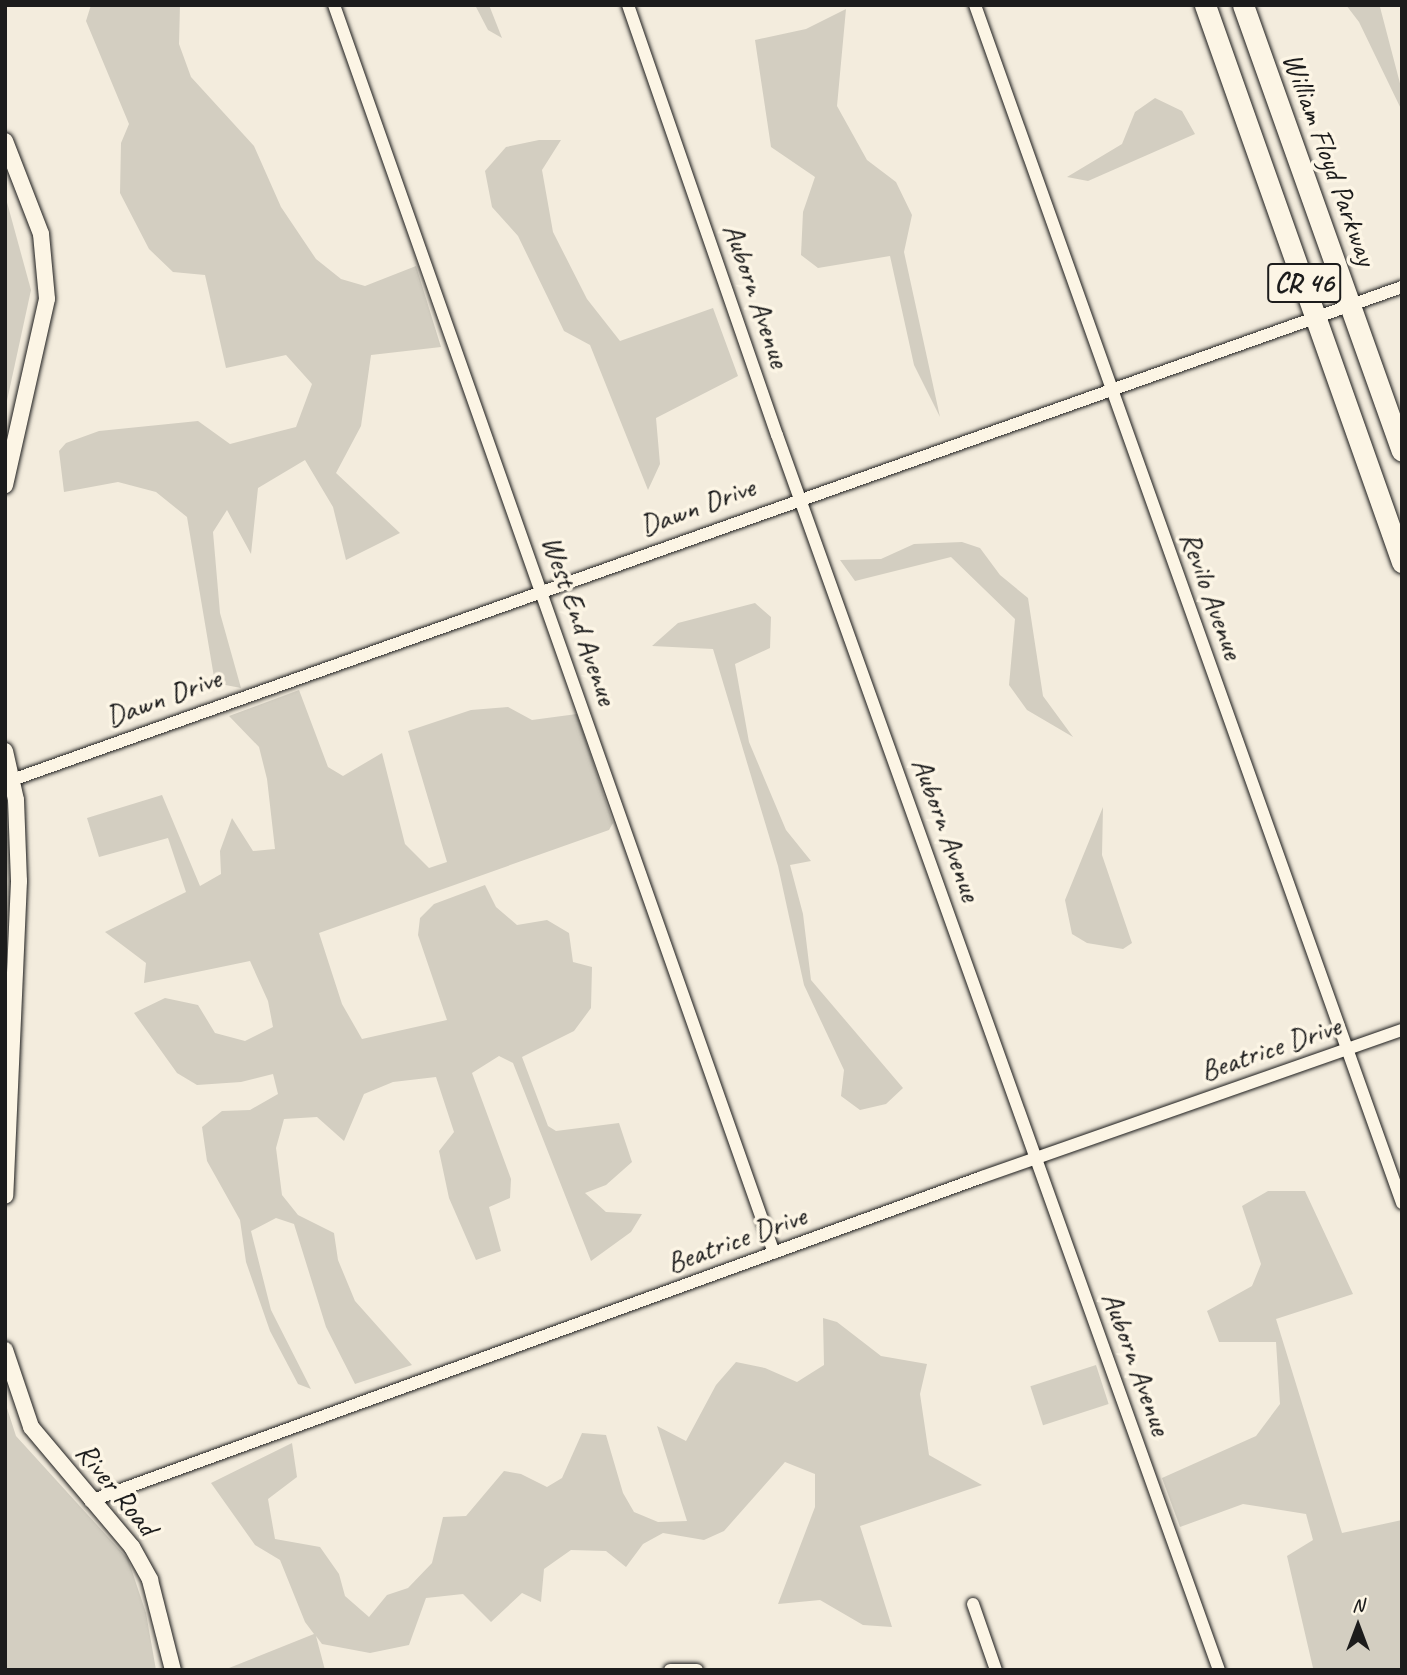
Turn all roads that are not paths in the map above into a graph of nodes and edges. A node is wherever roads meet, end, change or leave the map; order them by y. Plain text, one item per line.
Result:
1 (334, 5) edge
2 (628, 5) edge
3 (975, 5) edge
4 (1205, 5) edge
5 (1243, 5) edge
6 (5, 141) edge
7 (1402, 287) edge
8 (1350, 306) junction
9 (1315, 318) junction
10 (1110, 387) junction
11 (1402, 451) edge
12 (5, 485) edge
13 (800, 497) junction
14 (1402, 562) edge
15 (541, 589) junction
16 (5, 751) edge
17 (12, 780) junction
18 (1402, 1030) edge
19 (1348, 1048) junction
20 (1034, 1159) junction
21 (5, 1196) edge
22 (1402, 1203) edge
23 (774, 1254) junction
24 (5, 1350) edge
25 (90, 1501) junction
26 (972, 1604) dead end
27 (173, 1670) edge
28 (670, 1670) edge
29 (697, 1670) edge
30 (996, 1670) edge
31 (1219, 1670) edge

1 - 15 street, West End Avenue
2 - 13 street, Auborn Avenue
3 - 10 street, Revilo Avenue
4 - 9 highway, CR 46
5 - 8 highway, William Floyd Parkway / CR 46
6 - 12 street
7 - 8 street, Dawn Drive
8 - 9 street, Dawn Drive
8 - 11 highway, William Floyd Parkway / CR 46
9 - 10 street, Dawn Drive
9 - 14 highway, CR 46
10 - 13 street, Dawn Drive
10 - 19 street, Revilo Avenue
13 - 15 street, Dawn Drive
13 - 20 street, Auborn Avenue
15 - 17 street, Dawn Drive
15 - 23 street, West End Avenue
16 - 17 street
17 - 21 street
18 - 19 street, Beatrice Drive
19 - 20 street, Beatrice Drive
19 - 22 street, Revilo Avenue
20 - 23 street, Beatrice Drive
20 - 31 street, Auborn Avenue
23 - 25 street, Beatrice Drive
24 - 25 street, River Road
25 - 27 street, River Road
26 - 30 street
28 - 29 street

